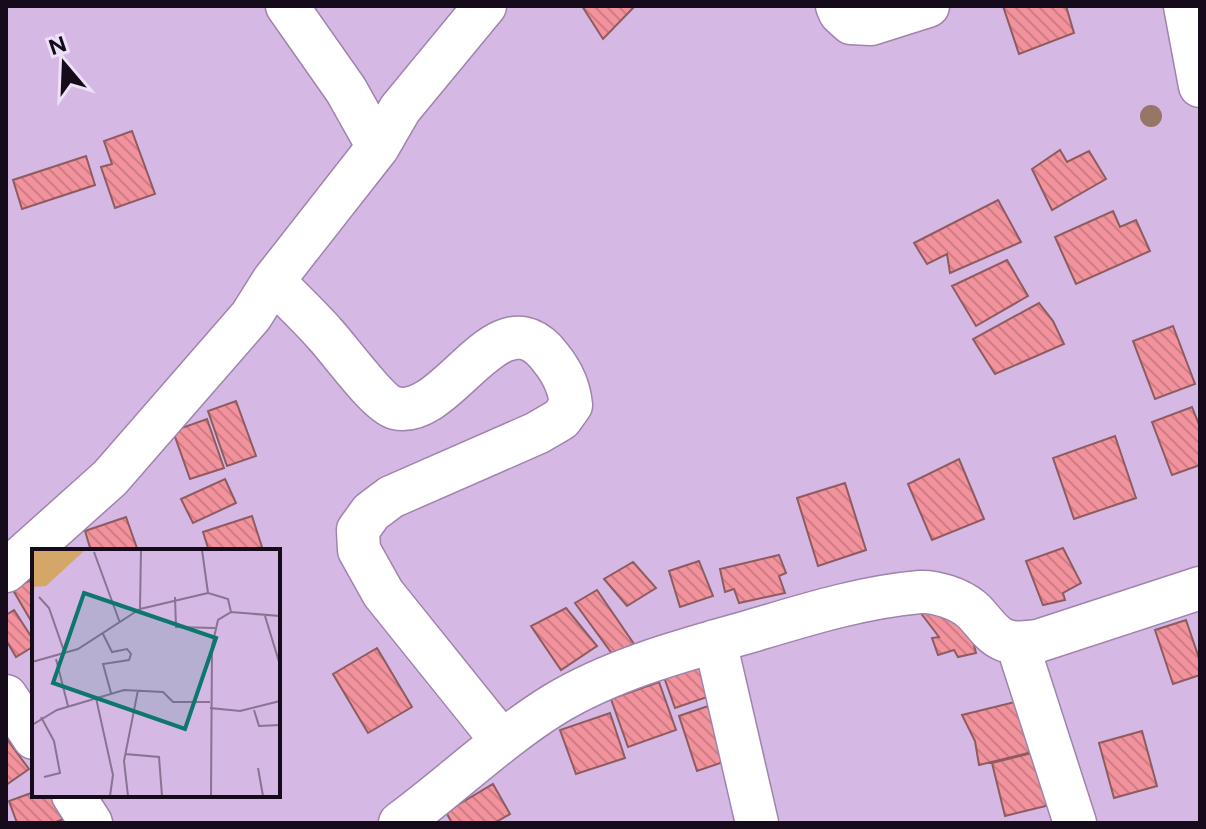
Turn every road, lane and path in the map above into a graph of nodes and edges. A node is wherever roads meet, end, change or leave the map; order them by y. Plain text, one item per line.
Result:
1 (287, 6) edge
2 (485, 6) edge
3 (837, 6) edge
4 (928, 6) edge
5 (1185, 6) edge
6 (1200, 86) edge
7 (378, 147) junction
8 (273, 281) junction
9 (11, 556) edge
10 (1200, 588) edge
11 (715, 641) junction
12 (1017, 643) junction
13 (6, 696) edge
14 (32, 735) edge
15 (502, 741) junction
16 (74, 797) edge
17 (91, 823) edge
18 (400, 823) edge
19 (757, 823) edge
20 (1075, 823) edge

1 - 7 street
2 - 7 street
3 - 4 street
5 - 6 street
7 - 8 street
8 - 9 street
8 - 15 street
10 - 12 street
11 - 12 street
11 - 15 street
11 - 19 street
12 - 20 street
13 - 14 street
15 - 18 street
16 - 17 street

